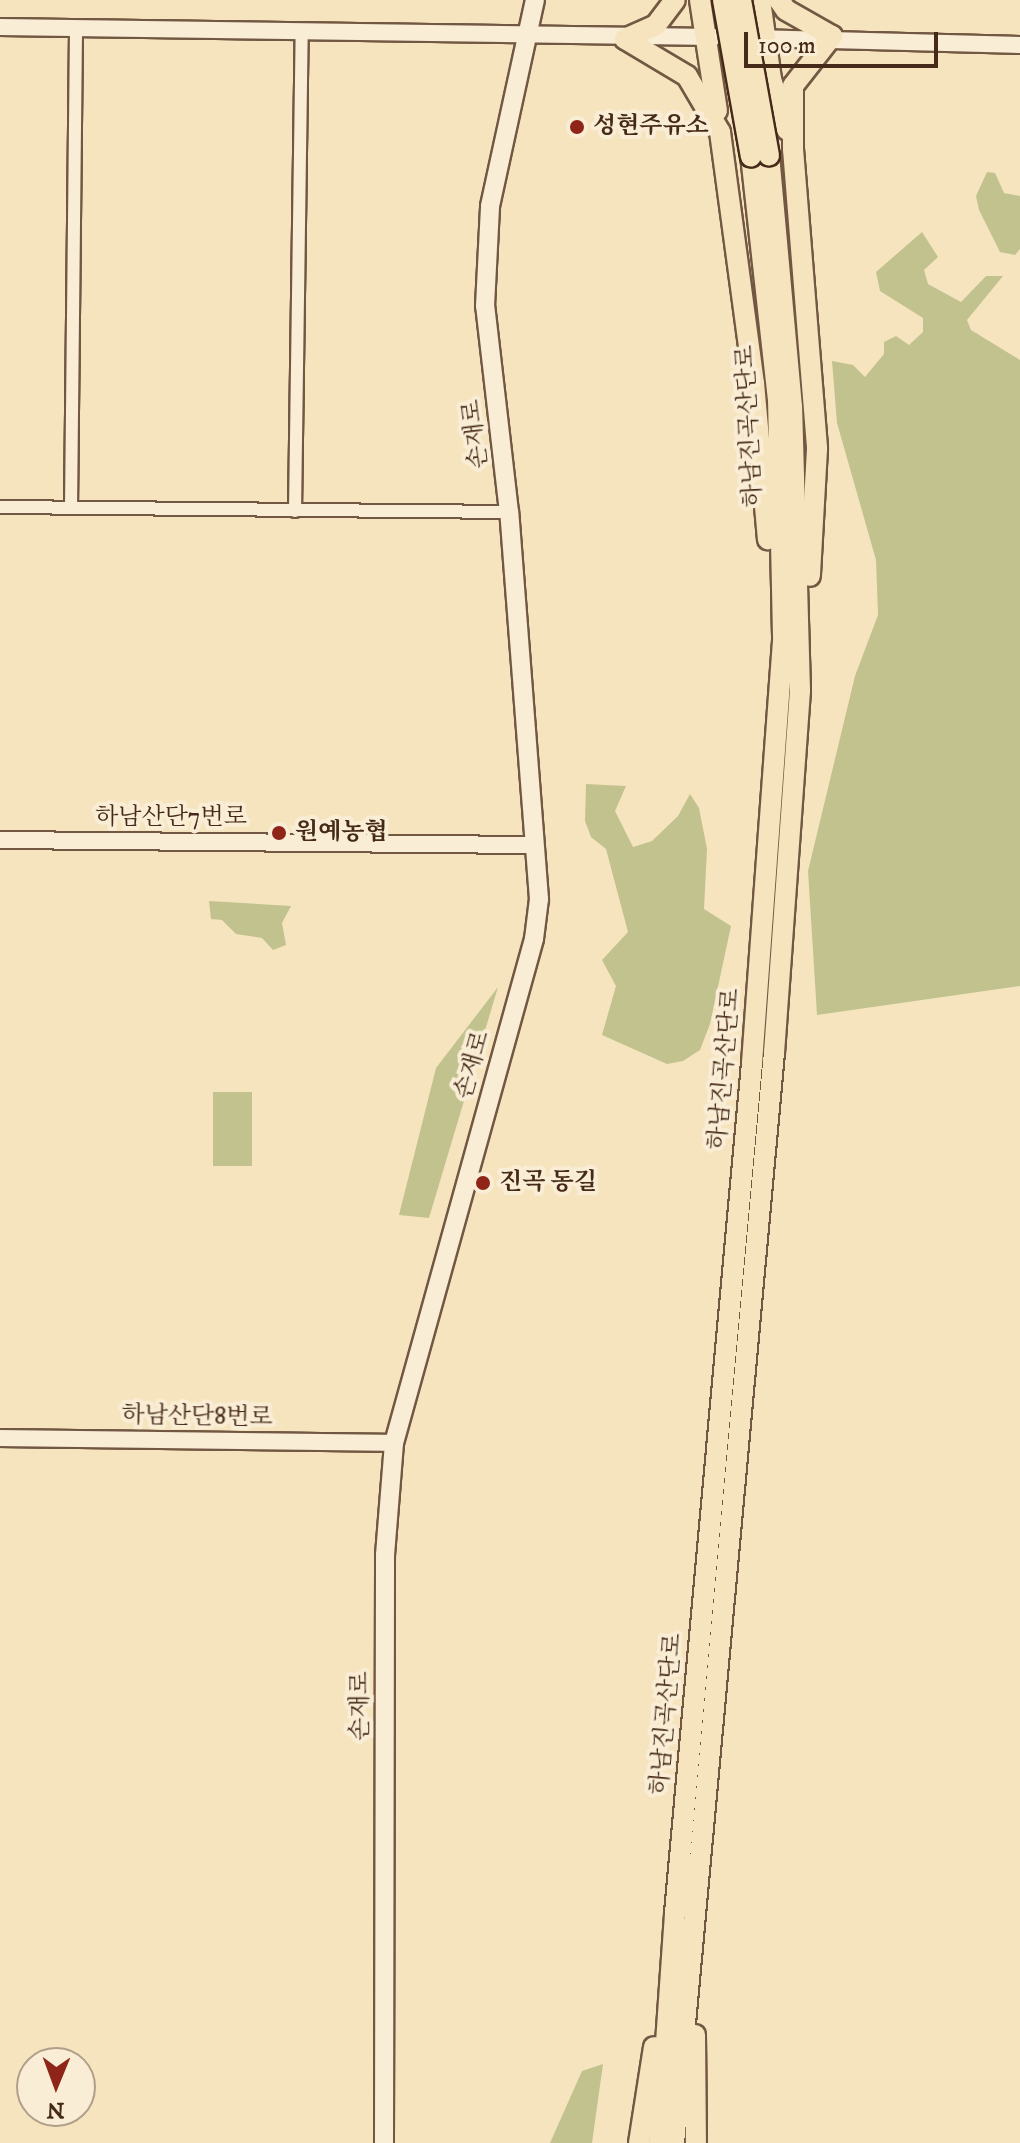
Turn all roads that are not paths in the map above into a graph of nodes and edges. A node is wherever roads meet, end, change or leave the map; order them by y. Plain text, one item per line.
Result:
1 (535, 0) edge
2 (675, 0) edge
3 (700, 0) edge
4 (723, 0) edge
5 (741, 0) edge
6 (760, 0) edge
7 (779, 0) edge
8 (0, 27) edge
9 (76, 28) junction
10 (302, 31) junction
11 (528, 35) junction
12 (832, 36) junction
13 (704, 37) junction
14 (766, 38) junction
15 (625, 39) junction
16 (1020, 45) edge
17 (720, 132) junction
18 (793, 149) junction
19 (760, 157) junction
20 (0, 507) edge
21 (71, 508) junction
22 (295, 511) junction
23 (509, 512) junction
24 (800, 691) junction
25 (778, 695) junction
26 (0, 840) edge
27 (534, 845) junction
28 (735, 1367) junction
29 (0, 1438) edge
30 (394, 1443) junction
31 (684, 1914) junction
32 (384, 2143) edge
33 (639, 2143) edge
34 (659, 2143) edge
35 (674, 2143) edge
36 (696, 2143) edge

1 - 11 main road, 손재로
2 - 15 highway
3 - 13 highway
4 - 19 highway, 하남진곡산단로, bridge
5 - 19 highway, 하남진곡산단로, bridge
6 - 14 highway
7 - 12 highway
8 - 9 street
9 - 10 street
9 - 21 street
10 - 11 street
10 - 22 street
11 - 15 street
11 - 23 main road, 손재로
12 - 14 street
12 - 16 street
12 - 18 highway
13 - 14 street
13 - 15 street
13 - 17 highway
14 - 18 highway
15 - 17 highway
17 - 25 highway
18 - 24 highway
19 - 24 highway, 하남진곡산단로
19 - 25 highway, 하남진곡산단로
20 - 21 street
21 - 22 street
22 - 23 street
23 - 27 main road, 손재로
24 - 28 highway, 하남진곡산단로
25 - 28 highway, 하남진곡산단로
26 - 27 street, 하남산단7번로
27 - 30 main road, 손재로
28 - 31 highway, 하남진곡산단로
29 - 30 street, 하남산단8번로
30 - 32 main road, 손재로
31 - 33 highway
31 - 34 highway, 하남진곡산단로
31 - 35 highway
31 - 36 highway

